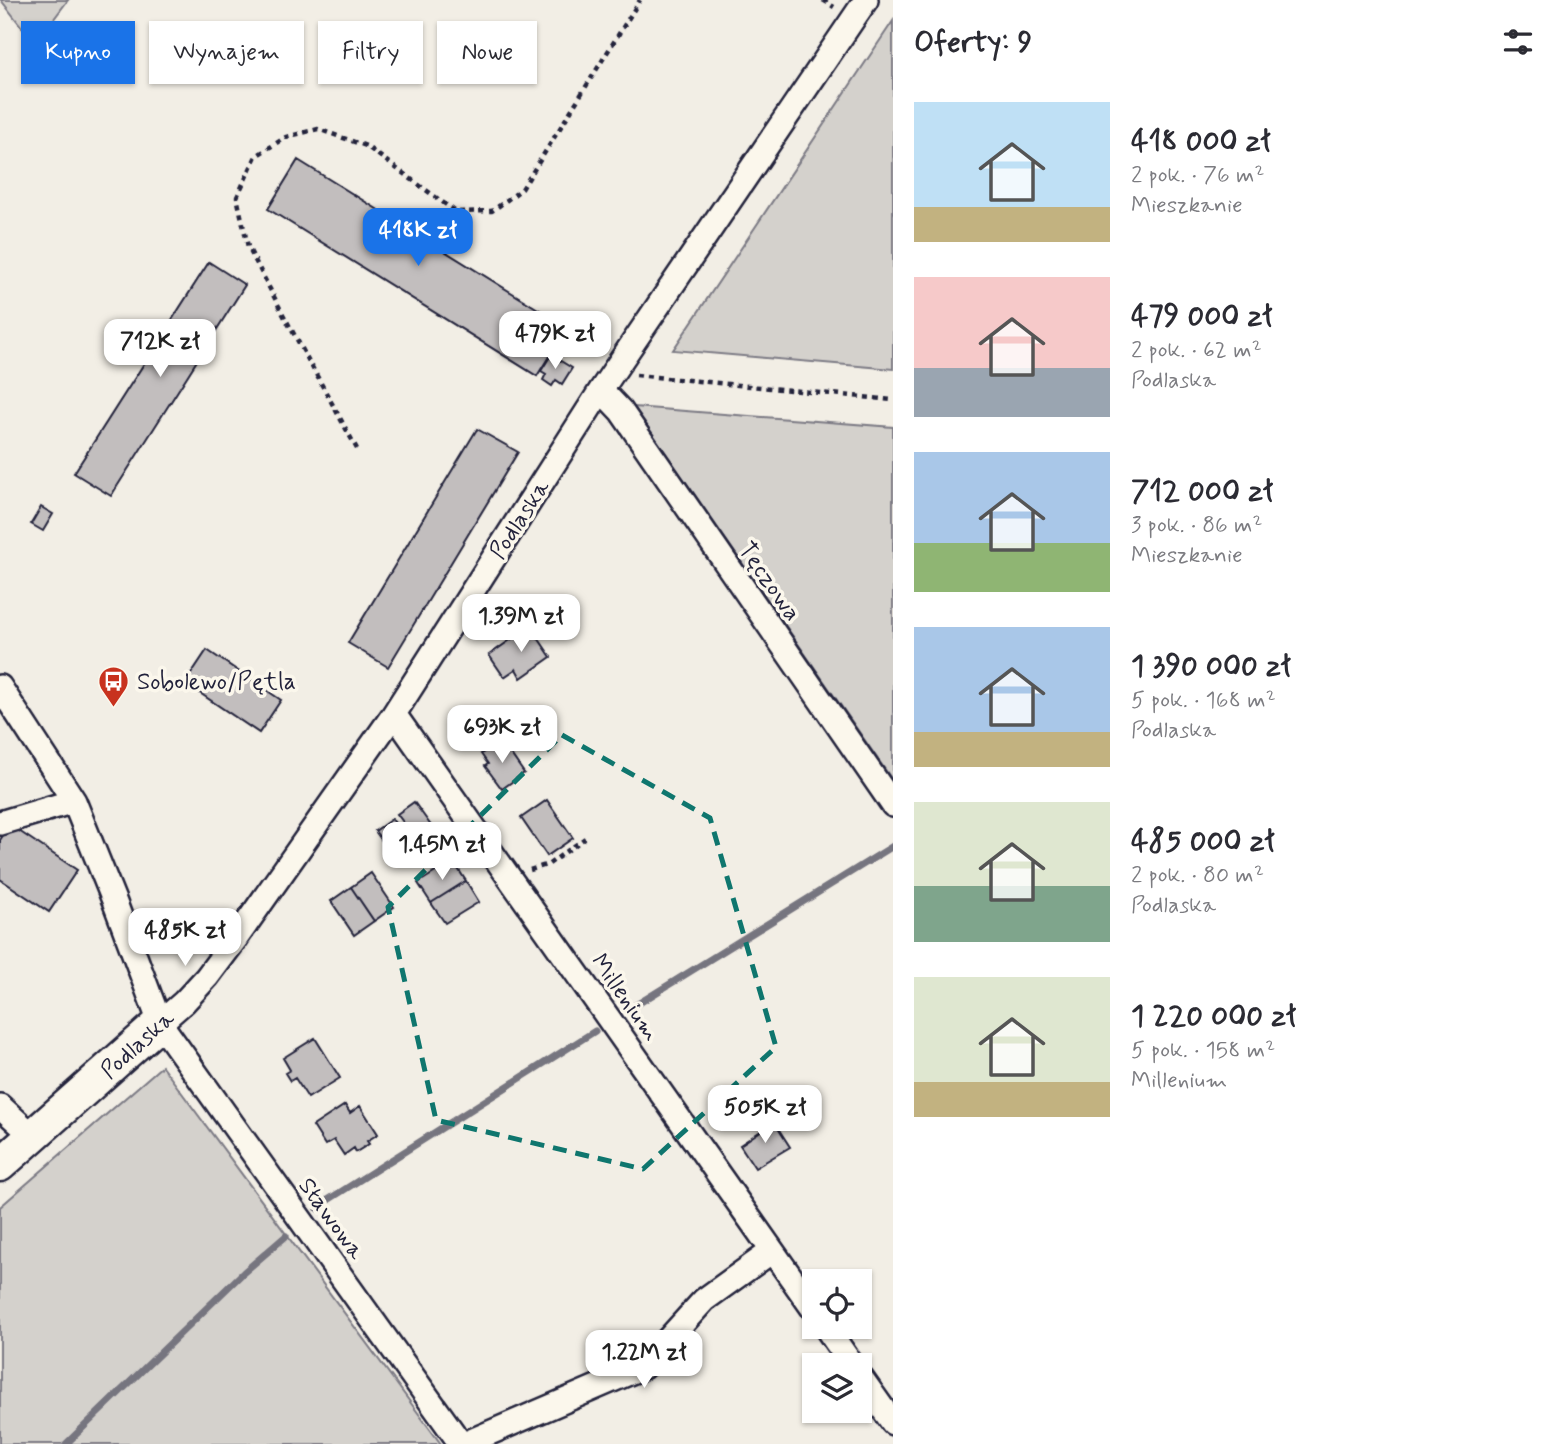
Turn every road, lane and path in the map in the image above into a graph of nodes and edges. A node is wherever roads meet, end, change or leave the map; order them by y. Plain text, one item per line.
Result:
1 (640, 0) edge
2 (866, 0) edge
3 (607, 381) junction
4 (893, 400) edge
5 (357, 449) dead end
6 (0, 687) edge
7 (394, 714) junction
8 (74, 801) junction
9 (893, 805) edge
10 (0, 823) edge
11 (585, 838) dead end
12 (510, 878) junction
13 (160, 1023) junction
14 (0, 1106) edge
15 (33, 1136) junction
16 (0, 1165) edge
17 (772, 1251) junction
18 (802, 1293) edge
19 (872, 1393) edge
20 (893, 1423) edge
21 (462, 1444) edge

1 - 5 path
2 - 3 street, Podlaska
3 - 4 path
3 - 7 street, Podlaska
3 - 9 street, Tęczowa
6 - 8 street, Stawowa
7 - 12 street, Millenium
7 - 13 street, Podlaska
8 - 10 street
8 - 13 street, Stawowa
11 - 12 path
12 - 17 street, Millenium
13 - 15 street, Podlaska
13 - 21 street, Stawowa
14 - 15 street
15 - 16 street, Podlaska
17 - 18 street, Millenium
17 - 21 street
19 - 20 street

